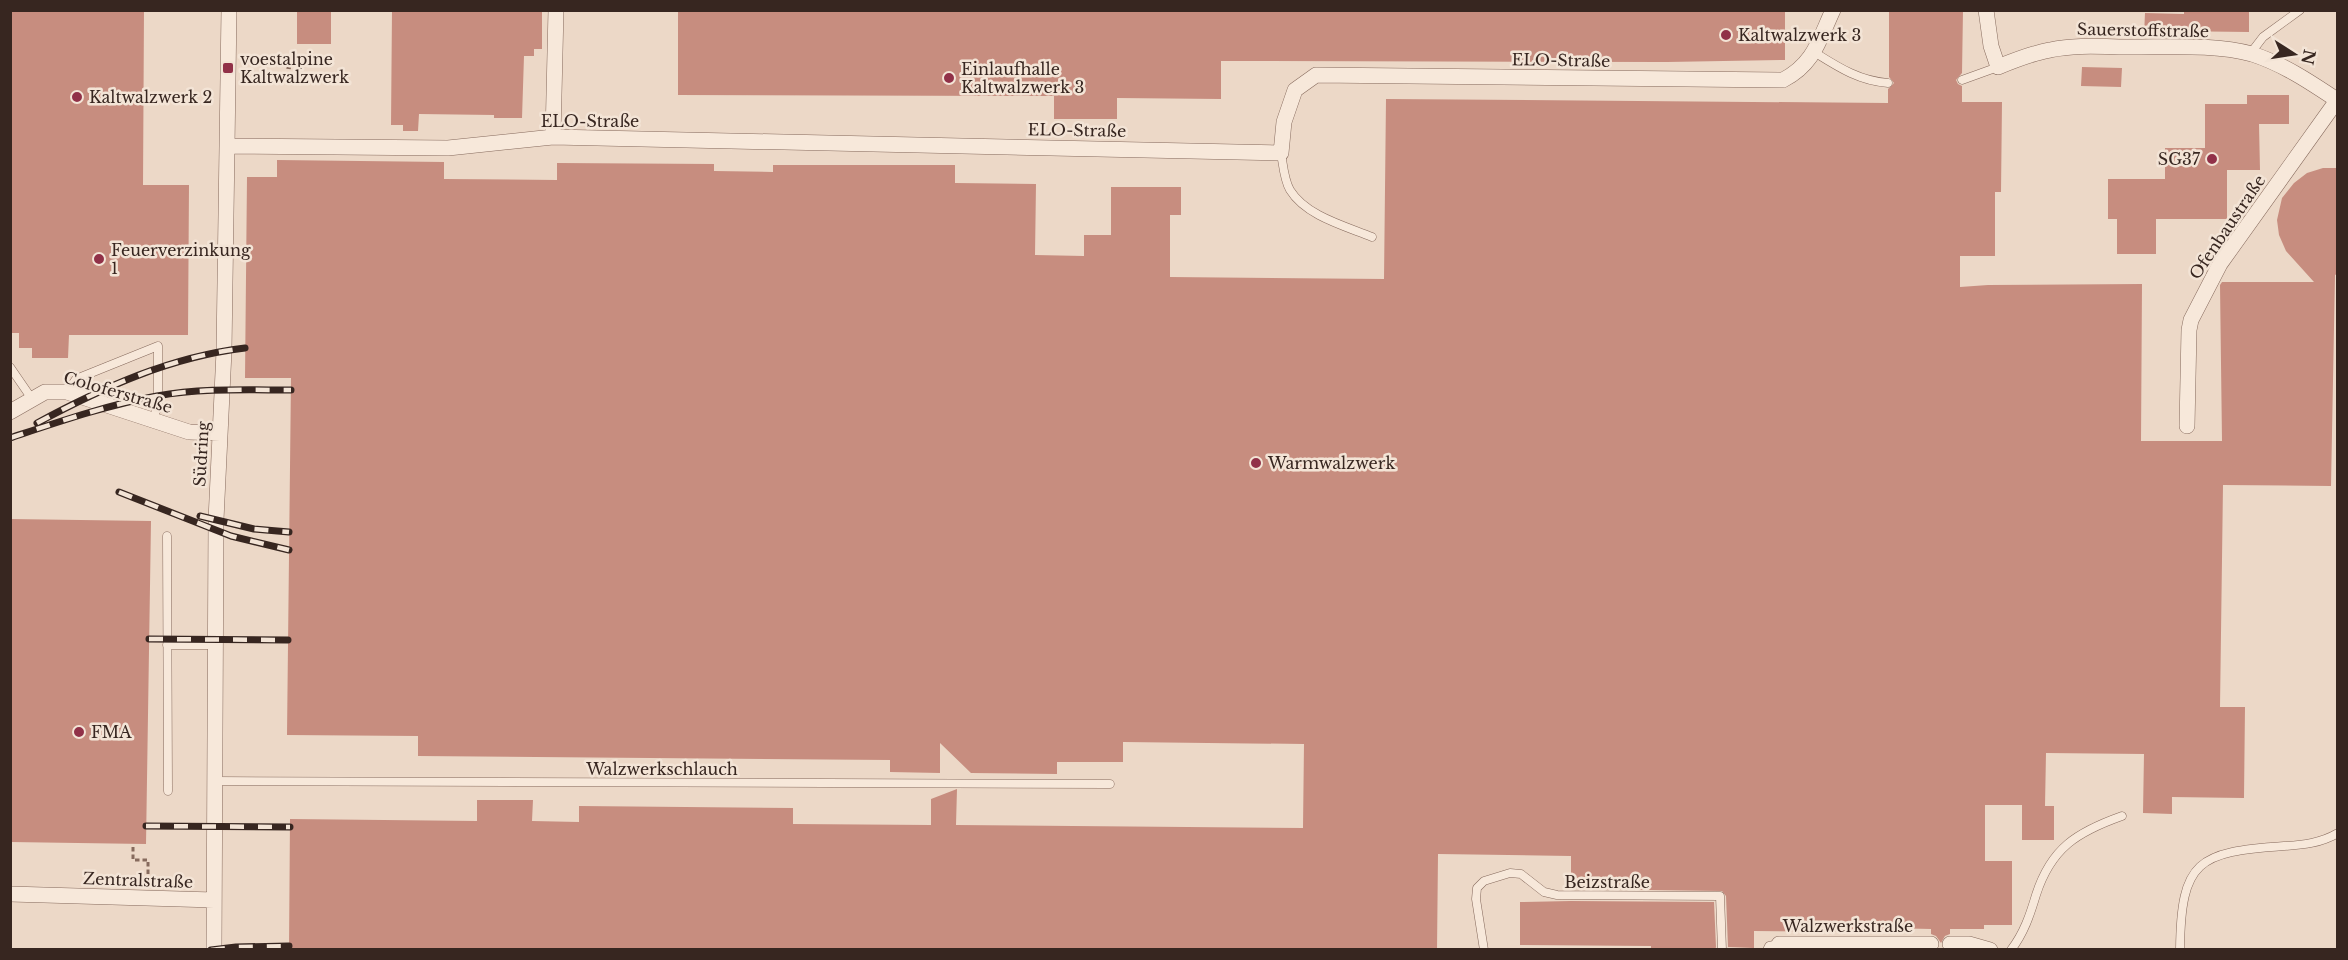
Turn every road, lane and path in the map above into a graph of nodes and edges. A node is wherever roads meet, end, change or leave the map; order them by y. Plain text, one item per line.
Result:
1 (229, 10) edge
2 (556, 10) edge
3 (1833, 10) edge
4 (1986, 10) edge
5 (2300, 10) edge
6 (1814, 52) junction
7 (2250, 54) junction
8 (273, 58) dead end
9 (1998, 67) junction
10 (292, 68) dead end
11 (1962, 80) dead end
12 (1888, 82) dead end
13 (2337, 99) edge
14 (553, 137) junction
15 (227, 146) junction
16 (1281, 153) junction
17 (1372, 237) dead end
18 (10, 367) edge
19 (66, 392) junction
20 (32, 399) junction
21 (10, 412) edge
22 (153, 420) junction
23 (2187, 426) dead end
24 (220, 433) junction
25 (166, 536) dead end
26 (167, 645) junction
27 (215, 645) junction
28 (214, 781) junction
29 (1110, 784) dead end
30 (168, 791) dead end
31 (2121, 816) dead end
32 (2337, 833) edge
33 (133, 847) dead end
34 (148, 883) dead end
35 (10, 894) edge
36 (214, 900) junction
37 (1931, 944) dead end
38 (1950, 944) dead end
39 (1773, 947) edge
40 (1885, 947) edge
41 (214, 950) edge
42 (1484, 950) edge
43 (1722, 950) edge
44 (1990, 950) edge
45 (2011, 950) edge
46 (2181, 950) edge

1 - 15 street, Südring
2 - 14 street
3 - 6 street, ELO-Straße
4 - 9 street
5 - 7 lane
6 - 12 lane
6 - 16 street, ELO-Straße
7 - 9 street, Sauerstoffstraße
7 - 13 street, Sauerstoffstraße
8 - 10 path
9 - 11 lane
13 - 23 street, Ofenbaustraße
14 - 15 street, ELO-Straße
14 - 16 street, ELO-Straße
15 - 24 street, Südring
16 - 17 lane
18 - 20 lane
19 - 20 street, Coloferstraße
19 - 22 street, Coloferstraße
19 - 22 lane
20 - 21 street, Coloferstraße
22 - 24 street, Coloferstraße
24 - 27 street, Südring
25 - 26 lane
26 - 27 lane
26 - 30 lane
27 - 28 street, Südring
28 - 29 lane, Walzwerkschlauch
28 - 36 street, Südring
31 - 45 lane
32 - 46 lane
33 - 34 path
35 - 36 street, Zentralstraße
36 - 41 street, Zentralstraße
37 - 40 street, Walzwerkstraße
38 - 44 street
39 - 40 street, Walzwerkstraße
42 - 43 lane, Beizstraße

